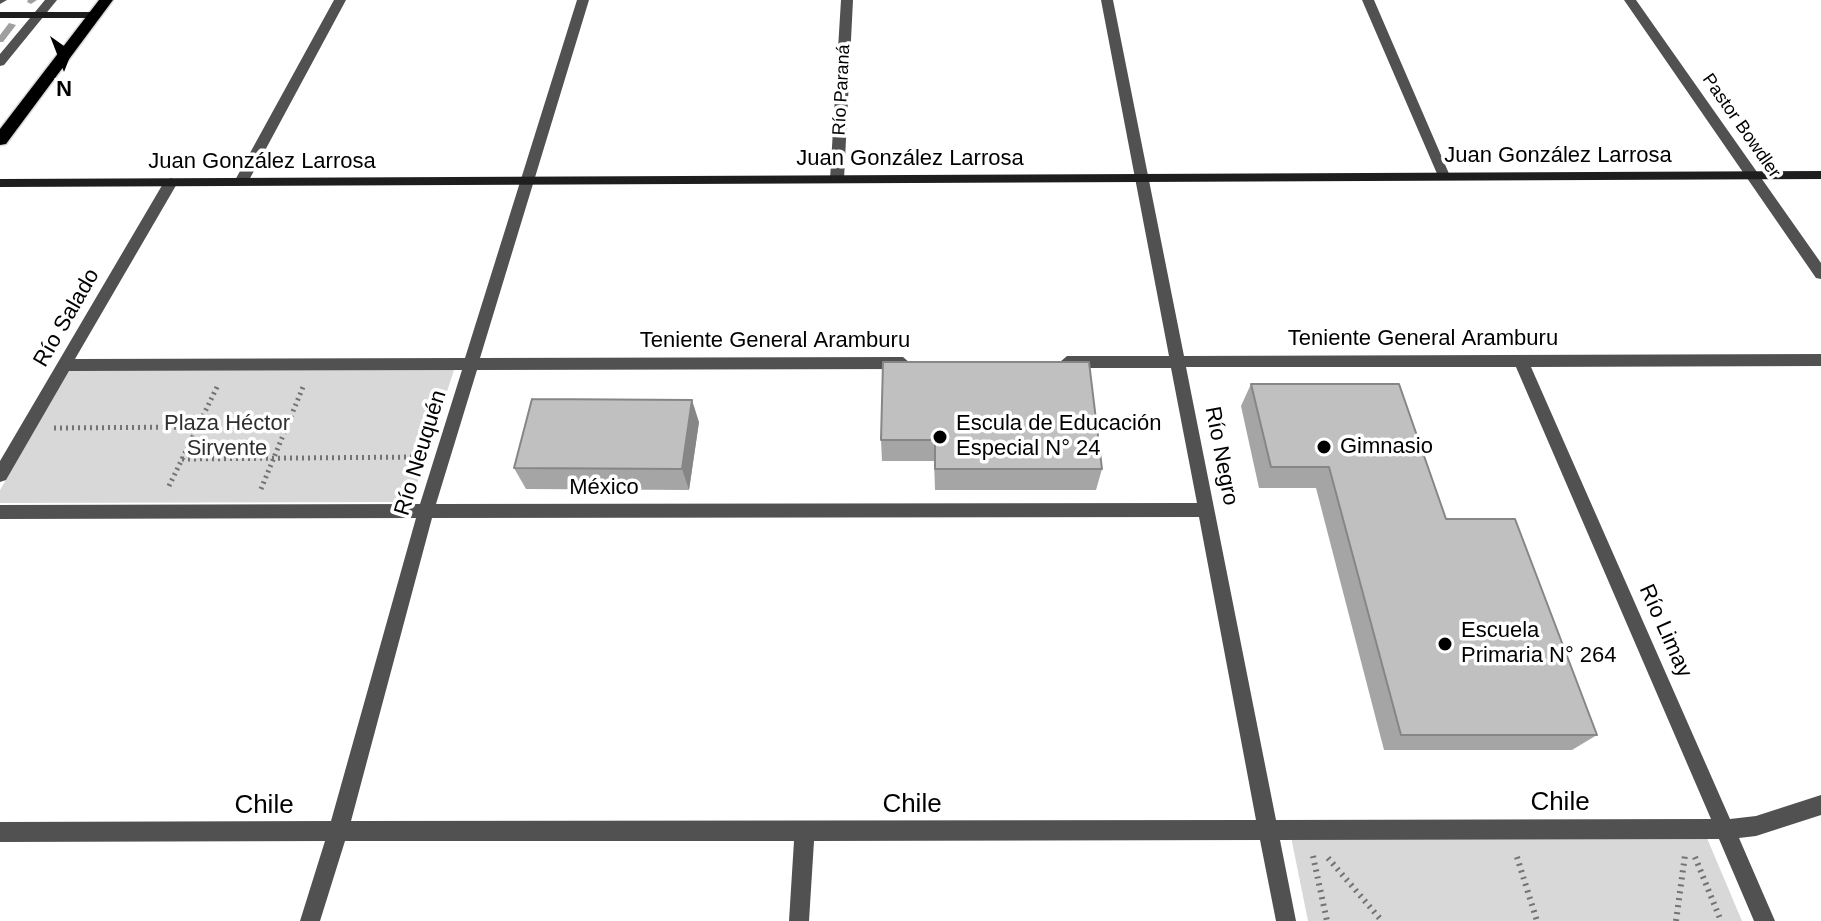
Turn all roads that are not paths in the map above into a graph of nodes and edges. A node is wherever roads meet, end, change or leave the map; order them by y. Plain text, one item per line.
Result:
1 (51, 0) edge
2 (106, 0) edge
3 (340, 0) edge
4 (583, 0) edge
5 (847, 0) edge
6 (1107, 0) edge
7 (1368, 0) edge
8 (1630, 0) edge
9 (0, 15) edge
10 (39, 15) junction
11 (95, 15) junction
12 (0, 62) edge
13 (0, 140) edge
14 (1753, 175) junction
15 (1821, 175) edge
16 (1444, 176) junction
17 (1141, 178) junction
18 (837, 179) junction
19 (527, 181) junction
20 (171, 182) junction
21 (241, 182) junction
22 (0, 183) edge
23 (1821, 274) edge
24 (1821, 360) edge
25 (1521, 361) junction
26 (1052, 362) edge
27 (1177, 362) junction
28 (926, 363) edge
29 (471, 364) junction
30 (64, 365) junction
31 (0, 475) edge
32 (1207, 510) junction
33 (426, 511) junction
34 (0, 512) edge
35 (1821, 805) edge
36 (1269, 829) junction
37 (1725, 829) junction
38 (805, 831) junction
39 (0, 832) edge
40 (338, 832) junction
41 (310, 921) edge
42 (799, 921) edge
43 (1286, 921) edge
44 (1765, 921) edge

1 - 10 street
2 - 11 main road
3 - 21 street
4 - 19 street, Río Neuquén
5 - 18 street, Río Paraná
6 - 17 street, Río Negro
7 - 16 street
8 - 14 street, Pastor Bowdler
9 - 10 street
10 - 11 street
10 - 12 street
11 - 13 main road
14 - 15 street, Juan González Larrosa
14 - 16 street, Juan González Larrosa
14 - 23 street, Pastor Bowdler
16 - 17 street, Juan González Larrosa
17 - 18 street, Juan González Larrosa
17 - 27 street, Río Negro
18 - 19 street, Juan González Larrosa
19 - 21 street, Juan González Larrosa
19 - 29 street, Río Neuquén
20 - 21 street, Juan González Larrosa
20 - 22 street, Juan González Larrosa
20 - 30 street, Río Salado
24 - 25 street, Teniente General Aramburu
25 - 27 street, Teniente General Aramburu
25 - 37 street, Río Limay
26 - 27 street, Teniente General Aramburu
27 - 32 street, Río Negro
28 - 29 street, Teniente General Aramburu
29 - 30 street, Teniente General Aramburu
29 - 33 street, Río Neuquén
30 - 31 street, Río Salado
32 - 33 street, México
32 - 36 street, Río Negro
33 - 34 street, México
33 - 40 street, Río Neuquén
35 - 37 street, Chile
36 - 37 street, Chile
36 - 38 street, Chile
36 - 43 street, Río Negro
37 - 44 street, Río Limay
38 - 40 street, Chile
38 - 42 street
39 - 40 street, Chile
40 - 41 street, Río Neuquén

